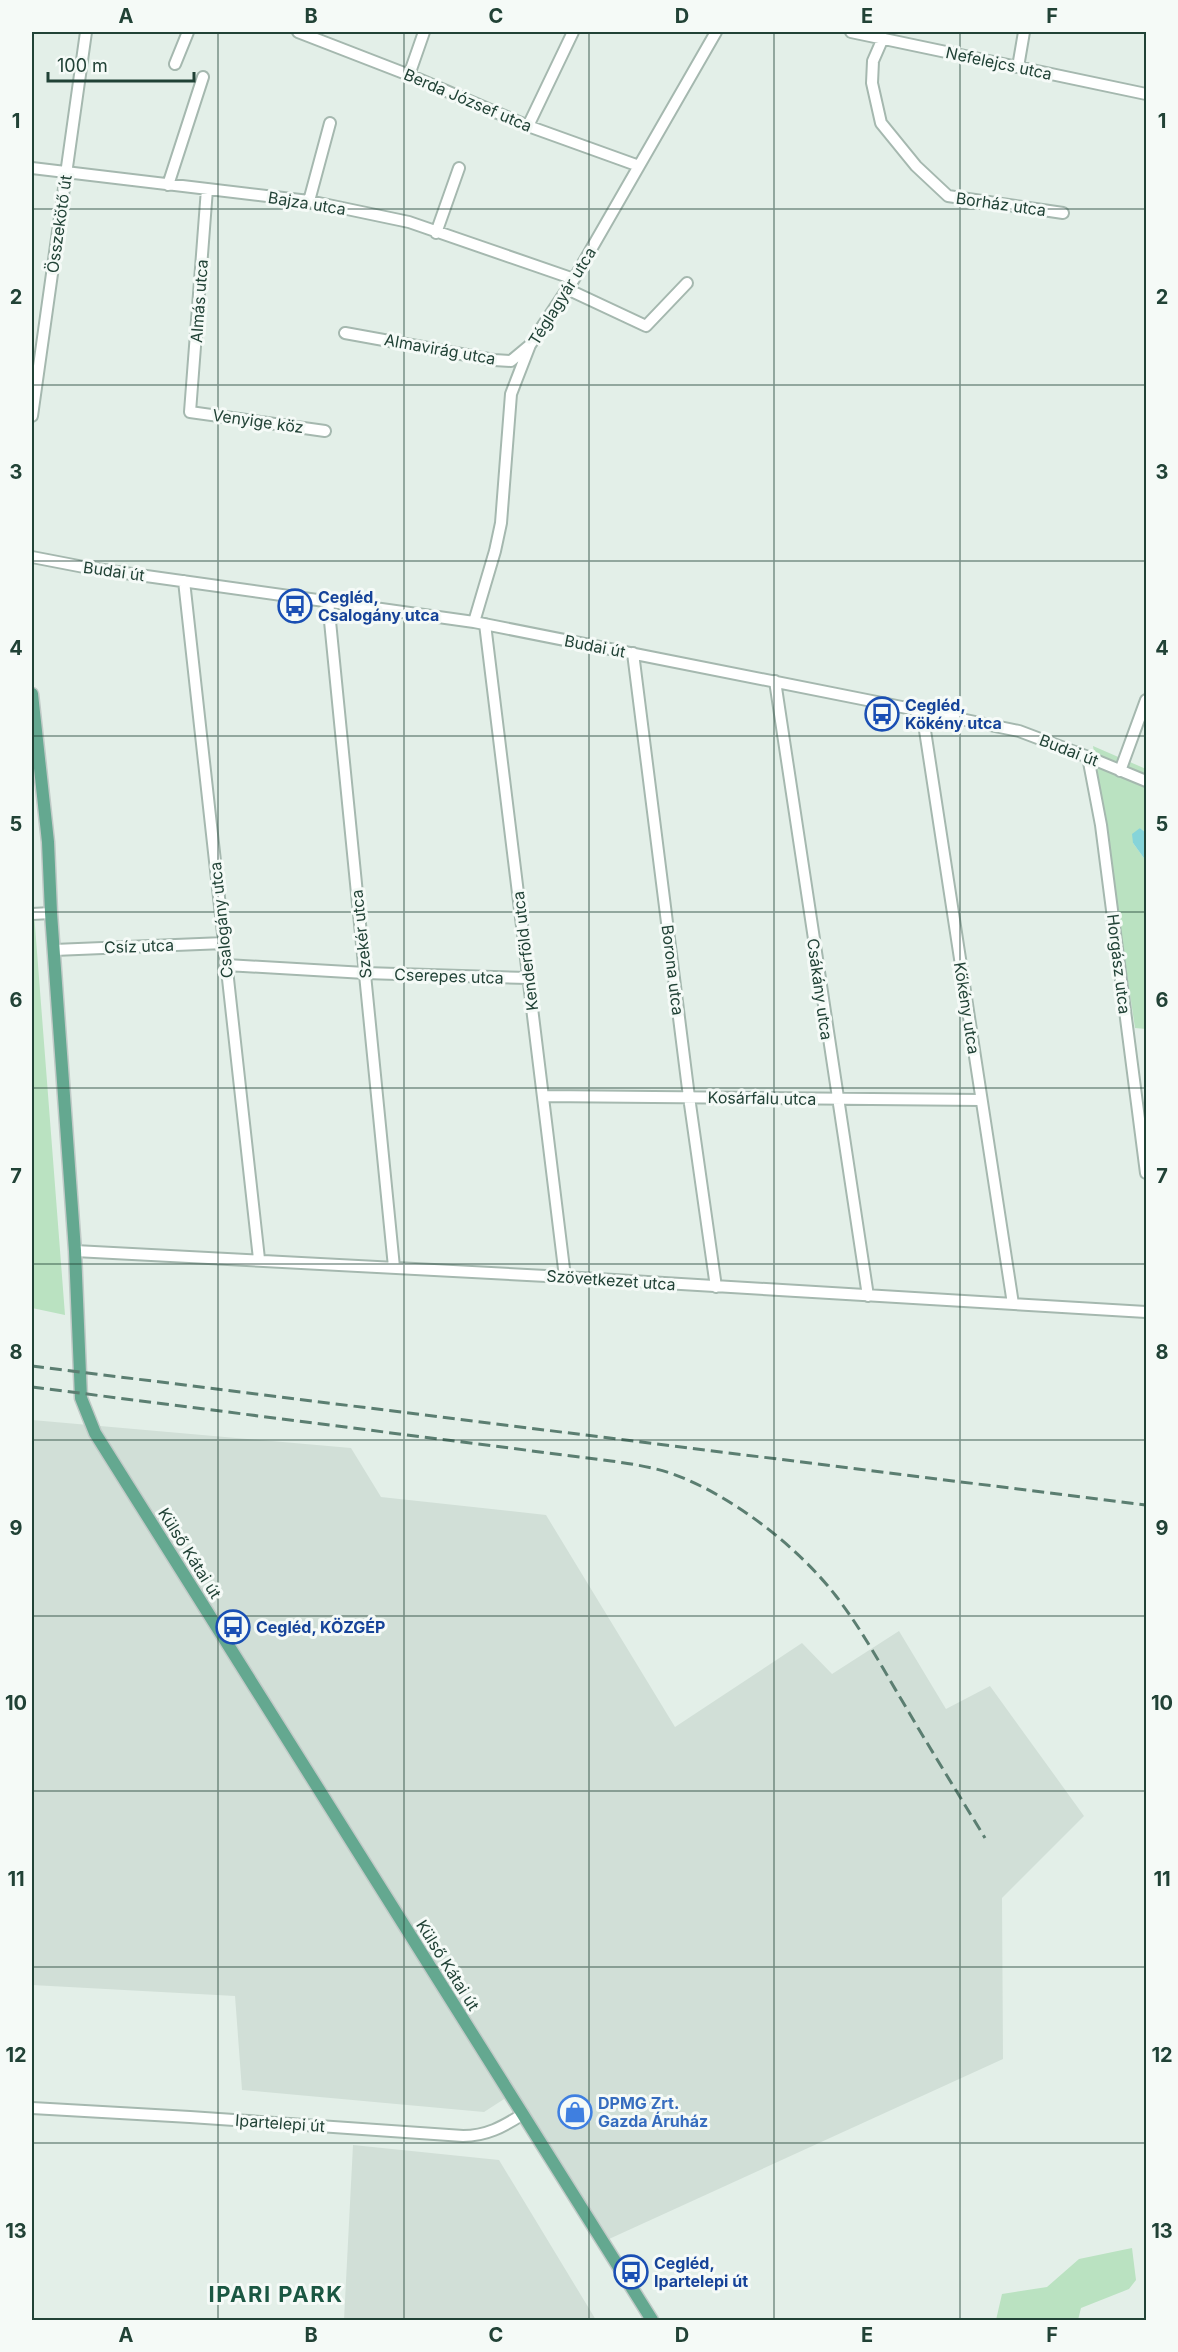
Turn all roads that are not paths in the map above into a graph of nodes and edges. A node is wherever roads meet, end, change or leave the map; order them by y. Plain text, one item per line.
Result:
1 (86, 32) edge
2 (188, 32) edge
3 (298, 32) edge
4 (424, 32) edge
5 (573, 32) edge
6 (716, 32) edge
7 (859, 32) edge
8 (1024, 32) edge
9 (883, 38) junction
10 (175, 64) dead end
11 (1018, 67) junction
12 (410, 75) junction
13 (203, 77) dead end
14 (1146, 94) edge
15 (330, 123) dead end
16 (528, 126) junction
17 (639, 166) junction
18 (32, 168) edge
19 (459, 168) dead end
20 (66, 173) junction
21 (168, 185) junction
22 (207, 189) junction
23 (309, 201) junction
24 (1063, 213) dead end
25 (436, 233) junction
26 (687, 283) dead end
27 (570, 284) junction
28 (345, 333) dead end
29 (530, 345) junction
30 (190, 412) joint
31 (32, 416) edge
32 (325, 431) dead end
33 (32, 557) edge
34 (184, 581) junction
35 (328, 601) junction
36 (479, 623) junction
37 (633, 653) junction
38 (775, 681) junction
39 (32, 694) edge
40 (1146, 700) edge
41 (922, 711) junction
42 (1088, 757) junction
43 (1120, 771) junction
44 (1146, 782) edge
45 (51, 913) junction
46 (32, 914) edge
47 (224, 943) junction
48 (54, 950) junction
49 (226, 965) junction
50 (365, 973) junction
51 (528, 978) junction
52 (543, 1096) junction
53 (689, 1097) junction
54 (837, 1099) junction
55 (981, 1100) junction
56 (1146, 1173) edge
57 (75, 1251) junction
58 (259, 1259) junction
59 (394, 1267) junction
60 (565, 1277) junction
61 (716, 1287) junction
62 (868, 1296) junction
63 (1013, 1304) junction
64 (1146, 1312) edge
65 (32, 2108) edge
66 (523, 2115) junction
67 (652, 2320) edge

1 - 20 street, Összekötő út
2 - 10 street
3 - 12 street, Berda József utca
4 - 12 street
5 - 16 street
6 - 17 street, Téglagyár utca
7 - 9 street, Nefelejcs utca
8 - 11 street
9 - 11 street, Nefelejcs utca
9 - 24 street, Borház utca
11 - 14 street, Nefelejcs utca
12 - 16 street, Berda József utca
13 - 21 street
15 - 23 street
16 - 17 street, Berda József utca
17 - 27 street, Téglagyár utca
18 - 20 street, Bajza utca
19 - 25 street
20 - 21 street, Bajza utca
20 - 31 street, Összekötő út
21 - 22 street, Bajza utca
22 - 23 street, Bajza utca
22 - 30 street, Almás utca
23 - 25 street, Bajza utca
25 - 27 street, Bajza utca
26 - 27 street, Bajza utca
27 - 29 street, Téglagyár utca
28 - 29 street, Almavirág utca
29 - 36 street, Téglagyár utca
30 - 32 street, Venyige köz
33 - 34 street, Budai út
34 - 35 street, Budai út
34 - 47 street, Csalogány utca
35 - 36 street, Budai út
35 - 50 street, Szekér utca
36 - 37 street, Budai út
36 - 51 street, Kenderföld utca
37 - 38 street, Budai út
37 - 53 street, Borona utca
38 - 41 street, Budai út
38 - 54 street, Csákány utca
39 - 45 main road, Külső Kátai út
40 - 43 street
41 - 42 street, Budai út
41 - 55 street, Kökény utca
42 - 43 street, Budai út
42 - 56 street, Horgász utca
43 - 44 street, Budai út
45 - 46 street
45 - 48 main road, Külső Kátai út
47 - 48 street, Csíz utca
47 - 49 street, Csalogány utca
48 - 57 main road, Külső Kátai út
49 - 50 street, Cserepes utca
49 - 58 street, Csalogány utca
50 - 51 street, Cserepes utca
50 - 59 street, Szekér utca
51 - 52 street, Kenderföld utca
52 - 53 street, Kosárfalu utca
52 - 60 street, Kenderföld utca
53 - 54 street, Kosárfalu utca
53 - 61 street, Borona utca
54 - 55 street, Kosárfalu utca
54 - 62 street, Csákány utca
55 - 63 street, Kökény utca
57 - 58 street, Szövetkezet utca
57 - 66 main road, Külső Kátai út
58 - 59 street, Szövetkezet utca
59 - 60 street, Szövetkezet utca
60 - 61 street, Szövetkezet utca
61 - 62 street, Szövetkezet utca
62 - 63 street, Szövetkezet utca
63 - 64 street, Szövetkezet utca
65 - 66 street, Ipartelepi út
66 - 67 main road, Külső Kátai út

